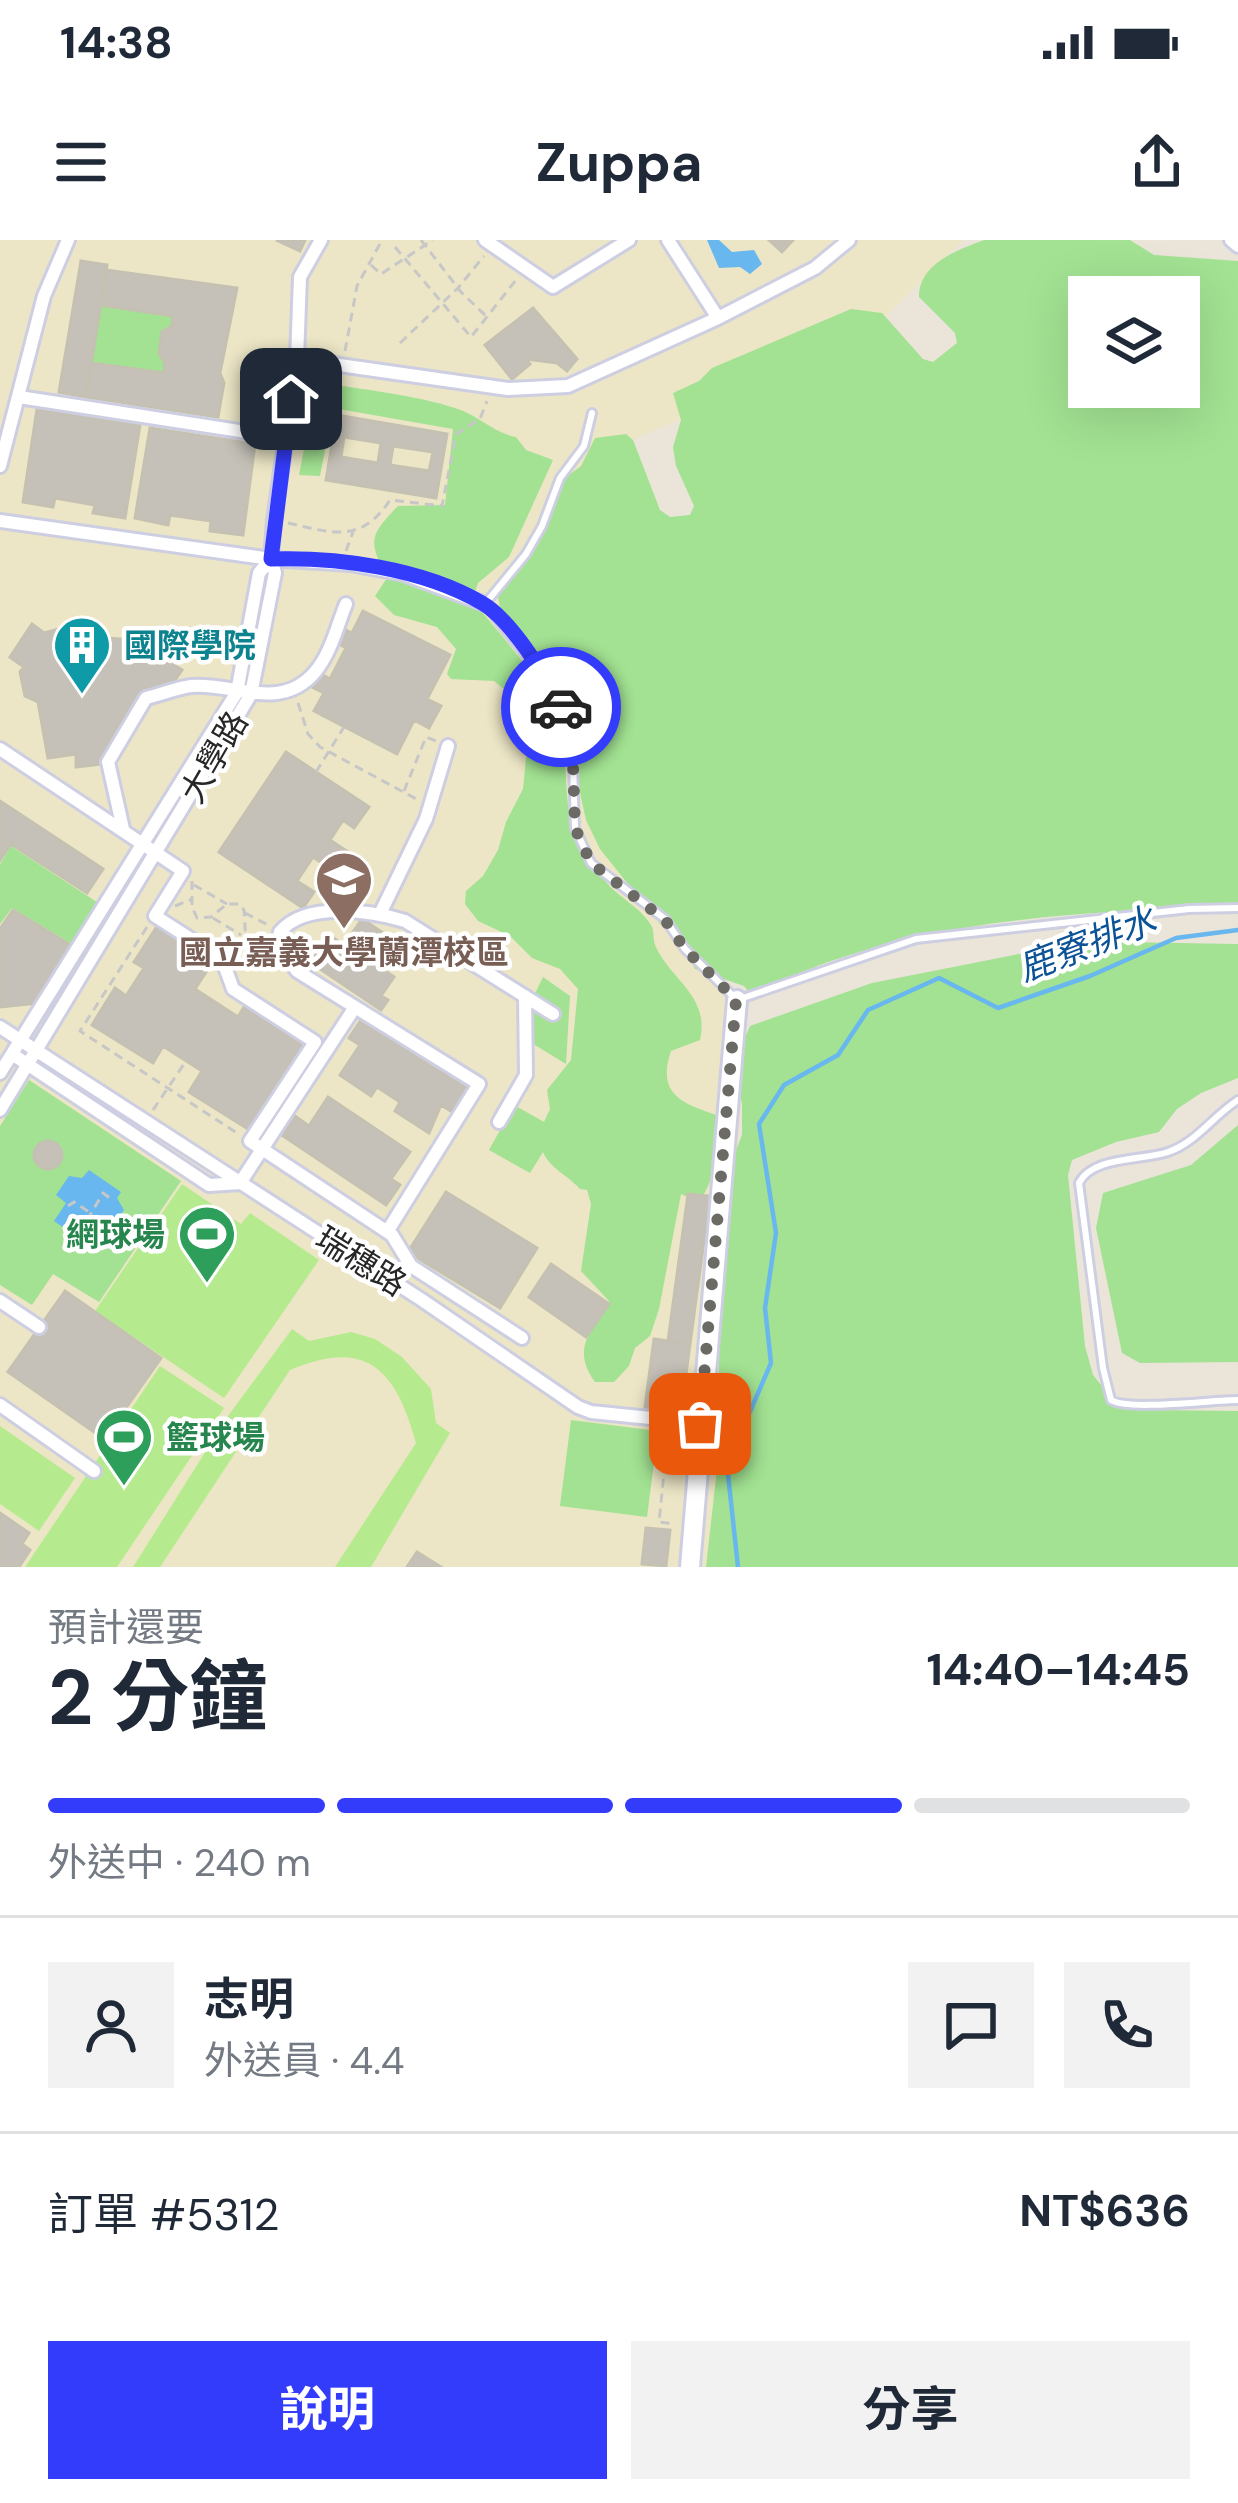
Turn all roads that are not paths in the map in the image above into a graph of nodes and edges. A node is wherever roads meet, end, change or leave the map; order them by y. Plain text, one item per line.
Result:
1 (68, 240) edge
2 (321, 240) edge
3 (629, 240) edge
4 (668, 240) edge
5 (849, 240) edge
6 (1231, 240) edge
7 (489, 243) edge
8 (1238, 246) edge
9 (718, 318) junction
10 (297, 359) junction
11 (19, 398) junction
12 (592, 413) dead end
13 (285, 438) junction
14 (0, 466) edge
15 (0, 521) edge
16 (271, 559) junction
17 (346, 604) dead end
18 (485, 604) junction
19 (244, 693) junction
20 (448, 746) road end
21 (0, 749) edge
22 (124, 830) junction
23 (143, 843) junction
24 (158, 853) junction
25 (1238, 908) edge
26 (380, 914) junction
27 (525, 996) junction
28 (736, 1000) junction
29 (355, 1007) junction
30 (553, 1014) dead end
31 (0, 1027) edge
32 (16, 1047) junction
33 (37, 1052) junction
34 (28, 1065) junction
35 (0, 1073) edge
36 (1238, 1100) edge
37 (0, 1109) edge
38 (499, 1122) dead end
39 (256, 1145) junction
40 (240, 1184) junction
41 (387, 1232) junction
42 (0, 1301) edge
43 (39, 1327) dead end
44 (522, 1339) dead end
45 (1238, 1400) edge
46 (0, 1405) edge
47 (700, 1424) junction
48 (94, 1471) dead end
49 (690, 1567) edge

1 - 11 street
2 - 10 street, 大學路
3 - 7 street
4 - 9 street
5 - 9 street
6 - 8 street
9 - 10 street
10 - 13 street, 大學路
11 - 13 street
11 - 14 street
12 - 18 lane
13 - 16 street, 大學路
15 - 16 street
16 - 18 street
16 - 19 street, 大學路
17 - 19 street
18 - 28 lane
19 - 22 street
19 - 23 street
19 - 24 street, 大學路
20 - 26 street
21 - 22 street
22 - 23 street
23 - 24 street
23 - 32 street
24 - 33 street, 大學路
24 - 39 street
25 - 28 lane
26 - 27 street
26 - 29 street
27 - 30 street
27 - 38 street
28 - 47 street
29 - 39 street
29 - 41 street
31 - 32 street
32 - 33 street, 瑞穗路
32 - 34 street
32 - 35 street
33 - 34 street, 大學路
33 - 40 street, 瑞穗路
34 - 37 street, 大學路
34 - 40 street
36 - 45 lane
39 - 40 street
39 - 41 street
40 - 47 street, 瑞穗路
41 - 44 street
42 - 43 street
46 - 48 street
47 - 49 street

